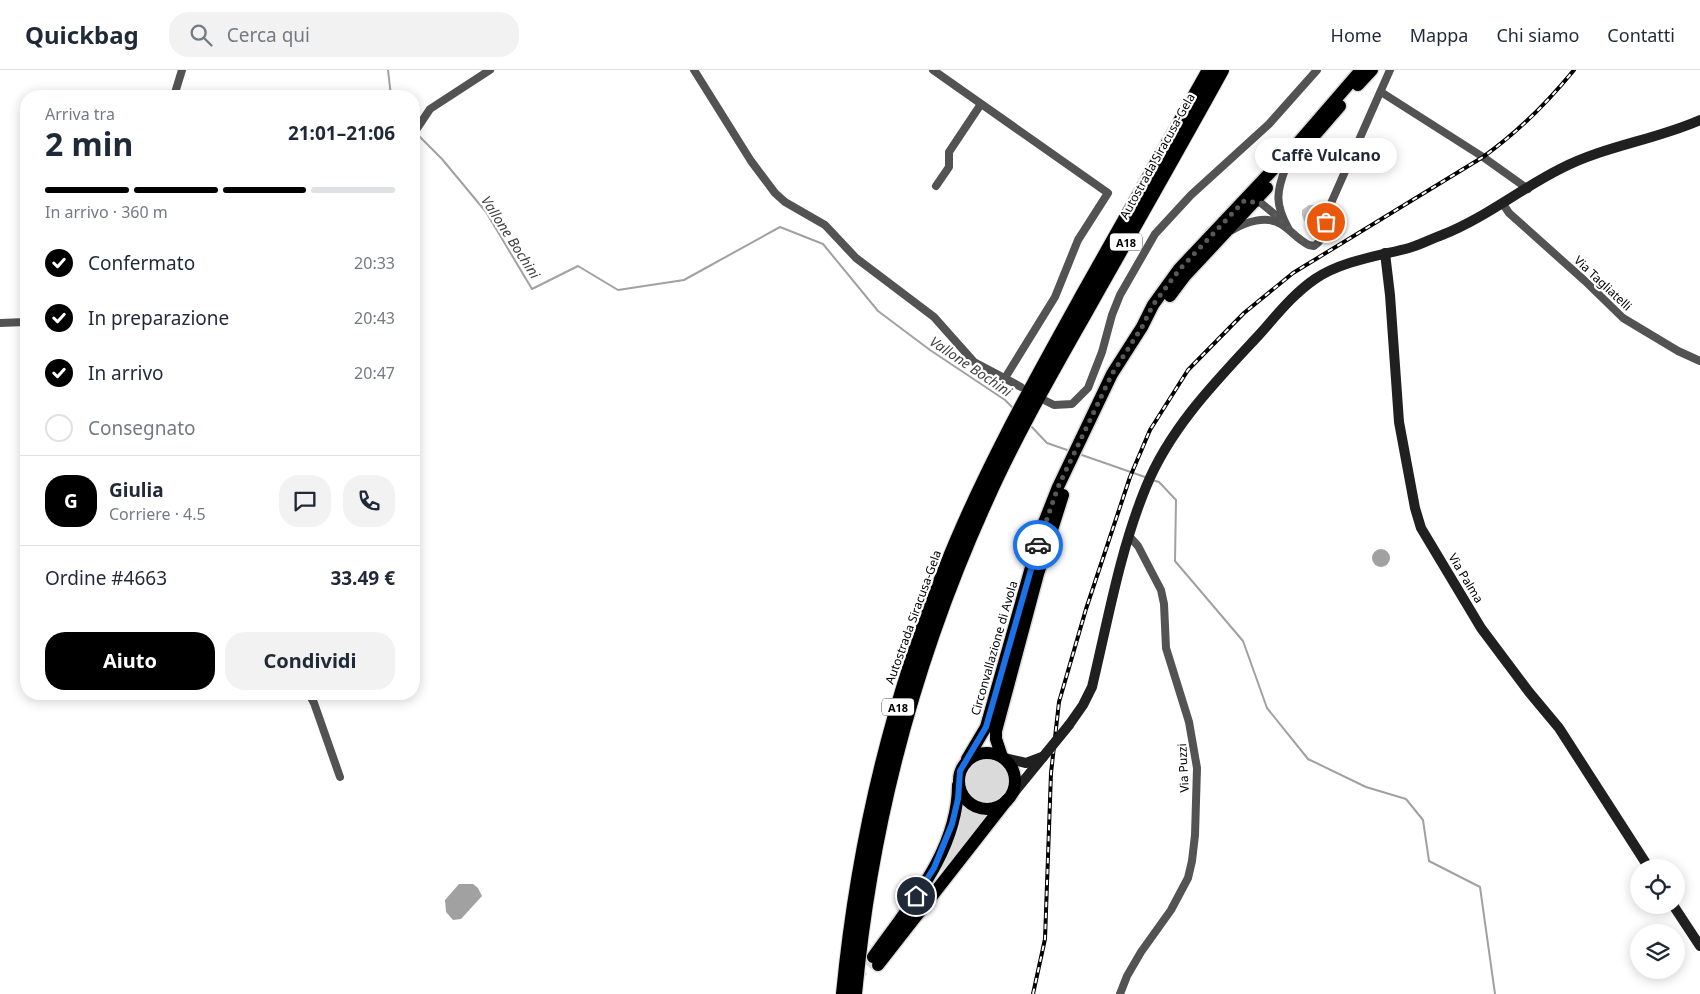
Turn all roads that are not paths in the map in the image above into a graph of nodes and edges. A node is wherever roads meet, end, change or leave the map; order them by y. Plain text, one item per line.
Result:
1 (182, 70) edge
2 (490, 70) edge
3 (694, 70) edge
4 (933, 70) edge
5 (1209, 70) edge
6 (1222, 70) edge
7 (1317, 70) edge
8 (1361, 70) edge
9 (1372, 70) edge
10 (1390, 70) edge
11 (176, 90) edge
12 (1380, 92) junction
13 (981, 104) junction
14 (1700, 120) edge
15 (420, 124) edge
16 (1286, 167) junction
17 (936, 186) dead end
18 (1528, 189) junction
19 (1251, 198) junction
20 (1503, 204) junction
21 (1285, 226) junction
22 (1223, 236) junction
23 (1385, 254) junction
24 (20, 322) edge
25 (0, 323) edge
26 (1142, 327) junction
27 (1700, 361) edge
28 (1005, 378) junction
29 (1021, 387) dead end
30 (1046, 401) dead end
31 (1025, 410) junction
32 (1010, 438) junction
33 (1070, 462) junction
34 (1129, 536) junction
35 (313, 700) edge
36 (1043, 757) junction
37 (1003, 758) junction
38 (968, 760) junction
39 (340, 777) dead end
40 (958, 785) junction
41 (1009, 797) junction
42 (1643, 859) edge
43 (1679, 914) edge
44 (1700, 946) edge
45 (843, 994) edge
46 (856, 994) edge
47 (1120, 994) edge

1 - 11 street
2 - 15 street
3 - 28 street
4 - 13 street
5 - 31 highway, Autostrada Siracusa-Gela / A18
6 - 31 highway, Autostrada Siracusa-Gela / A18
7 - 30 street
8 - 19 main road
9 - 16 main road
10 - 12 street
12 - 18 street
12 - 21 street
13 - 17 street
13 - 28 street
14 - 18 main road
16 - 19 main road
16 - 21 street
18 - 20 main road
19 - 21 street
19 - 22 main road
19 - 26 main road
20 - 23 main road
20 - 27 street, Via Tagliatelli
21 - 22 street
22 - 26 main road
23 - 34 main road
23 - 42 main road, Via Palma
24 - 25 street
26 - 33 main road
28 - 29 street
31 - 32 highway, A18
32 - 45 highway, Autostrada Siracusa-Gela / A18
32 - 46 highway, Autostrada Siracusa-Gela / A18
33 - 37 main road, Circonvallazione di Avola
33 - 38 main road, Circonvallazione di Avola
34 - 36 main road, bridge
34 - 47 street, Via Puzzi
35 - 39 street
36 - 37 main road
36 - 41 main road
37 - 38 main road
37 - 41 main road
38 - 40 main road
40 - 41 main road
40 - 41 main road
43 - 44 main road

